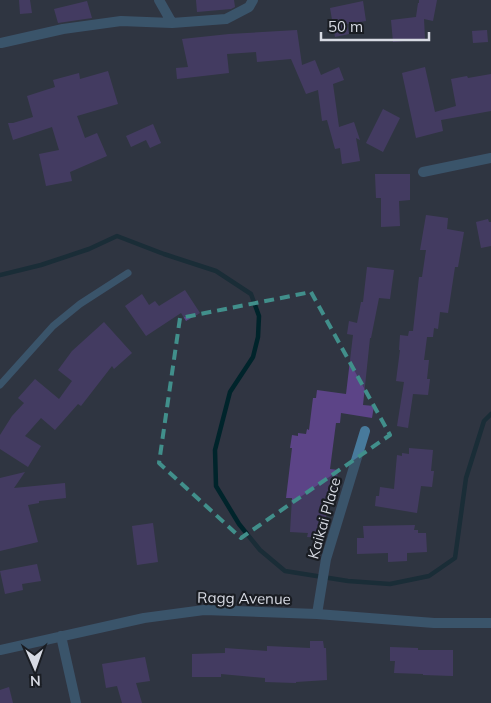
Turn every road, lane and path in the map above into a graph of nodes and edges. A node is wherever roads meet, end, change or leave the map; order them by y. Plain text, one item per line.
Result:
1 (159, 0) edge
2 (254, 0) edge
3 (172, 23) junction
4 (2, 43) dead end
5 (491, 158) edge
6 (423, 172) dead end
7 (128, 272) dead end
8 (0, 385) edge
9 (365, 431) dead end
10 (317, 614) junction
11 (491, 623) edge
12 (60, 636) junction
13 (0, 650) edge
14 (76, 703) edge

1 - 3 street
2 - 3 street
3 - 4 street
5 - 6 street
7 - 8 lane
9 - 10 street, Kaikai Place
10 - 11 street, Ragg Avenue
10 - 12 street, Ragg Avenue
12 - 13 street, Ragg Avenue
12 - 14 street

